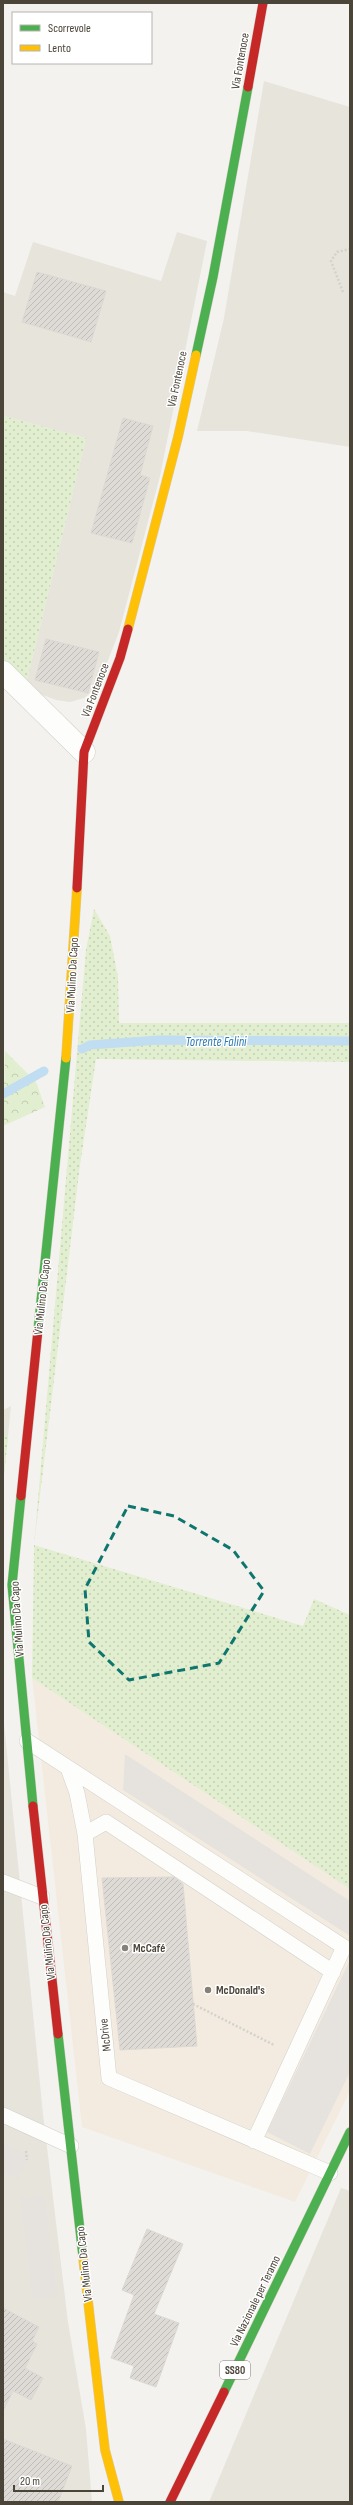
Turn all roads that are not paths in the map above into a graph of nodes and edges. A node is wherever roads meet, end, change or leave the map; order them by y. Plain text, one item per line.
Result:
1 (263, 3) edge
2 (3, 672) edge
3 (84, 752) junction
4 (27, 1742) junction
5 (68, 1768) junction
6 (85, 1834) junction
7 (3, 1882) edge
8 (42, 1897) junction
9 (333, 1972) junction
10 (3, 2115) edge
11 (350, 2132) edge
12 (254, 2141) junction
13 (71, 2146) junction
14 (330, 2174) junction
15 (119, 2502) edge
16 (170, 2502) edge

1 - 3 street, Via Fontenoce
2 - 3 street
3 - 4 street, Via Mulino Da Capo
4 - 5 lane
4 - 8 street, Via Mulino Da Capo
5 - 6 lane, McDrive
5 - 9 lane
6 - 9 lane
6 - 12 lane, McDrive
7 - 8 lane
8 - 13 street, Via Mulino Da Capo
9 - 12 lane
10 - 13 lane
11 - 14 street, Via Nazionale per Teramo / SS80
12 - 14 lane
13 - 15 street, Via Mulino Da Capo
14 - 16 street, Via Nazionale per Teramo / SS80

